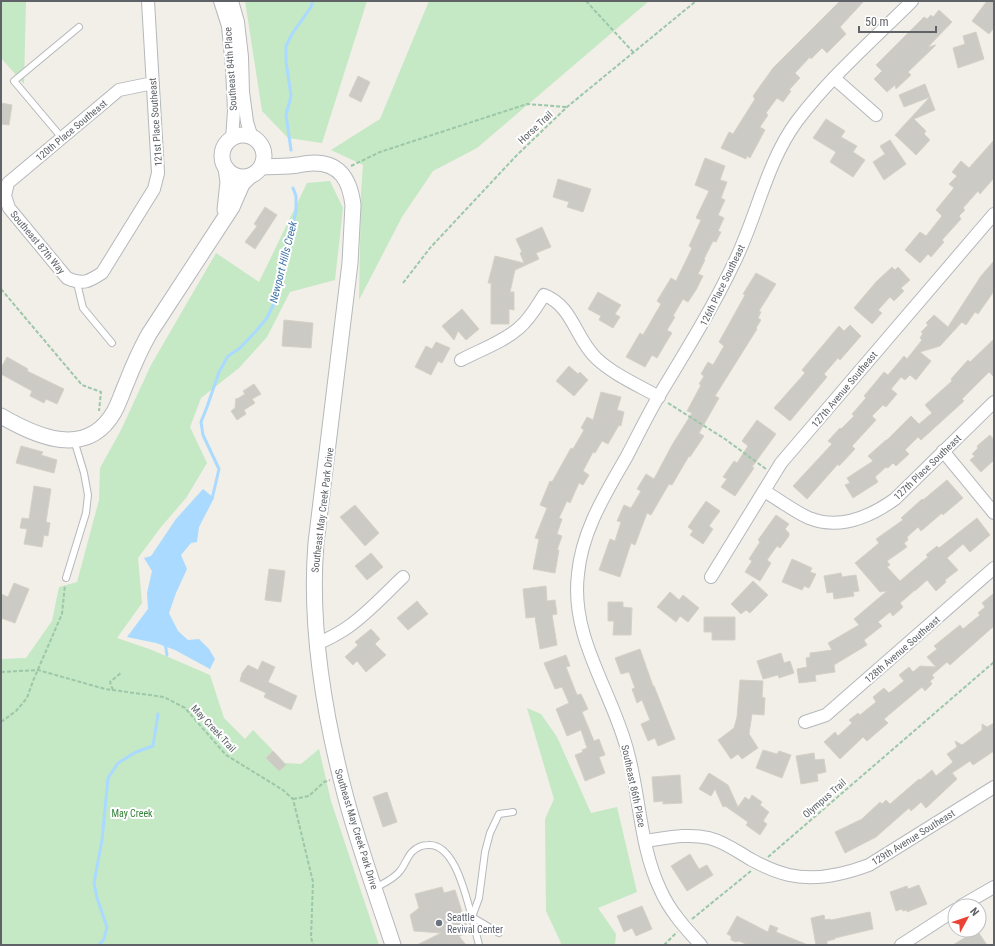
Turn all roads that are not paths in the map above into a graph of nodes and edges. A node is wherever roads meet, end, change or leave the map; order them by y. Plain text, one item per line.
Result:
1 (148, 1) edge
2 (220, 1) edge
3 (232, 1) edge
4 (912, 1) edge
5 (79, 27) dead end
6 (834, 78) junction
7 (152, 83) junction
8 (876, 116) dead end
9 (62, 138) junction
10 (232, 138) junction
11 (257, 142) junction
12 (312, 163) junction
13 (226, 168) junction
14 (256, 171) junction
15 (5, 196) joint
16 (994, 214) edge
17 (224, 217) junction
18 (77, 283) junction
19 (112, 344) dead end
20 (461, 360) dead end
21 (659, 397) junction
22 (994, 402) edge
23 (1, 416) edge
24 (74, 440) junction
25 (943, 451) junction
26 (764, 491) junction
27 (994, 513) edge
28 (994, 568) edge
29 (578, 572) joint
30 (403, 577) dead end
31 (711, 577) dead end
32 (66, 578) road end
33 (318, 644) junction
34 (805, 722) dead end
35 (994, 787) edge
36 (513, 812) dead end
37 (645, 841) junction
38 (994, 887) edge
39 (375, 888) junction
40 (975, 898) edge
41 (947, 915) edge
42 (472, 917) junction
43 (499, 933) dead end
44 (393, 945) edge
45 (479, 945) edge
46 (701, 945) edge
47 (901, 945) edge

1 - 7 street, 121st Place Southeast
2 - 10 street, Southeast 84th Place
3 - 11 street, Southeast 84th Place
4 - 6 street, 126th Place Southeast
5 - 9 lane
6 - 8 street
6 - 21 street, 126th Place Southeast
7 - 9 street, 120th Place Southeast
7 - 18 street, 121st Place Southeast
9 - 15 street, 120th Place Southeast
10 - 11 street
10 - 13 street
11 - 12 street
11 - 14 street
12 - 14 street
12 - 33 street, Southeast May Creek Park Drive
13 - 14 street
13 - 17 street
14 - 17 street
15 - 18 street, Southeast 87th Way
16 - 26 street, 127th Avenue Southeast
17 - 24 street
18 - 19 lane
20 - 21 street
21 - 29 street, 126th Place Southeast
22 - 25 street, 127th Place Southeast
23 - 24 street
24 - 32 lane
25 - 26 street, 127th Place Southeast
25 - 27 street
26 - 31 street, 127th Avenue Southeast
28 - 34 street, 128th Avenue Southeast
29 - 37 street, Southeast 86th Place
30 - 33 street
33 - 39 street, Southeast May Creek Park Drive
35 - 37 street, 129th Avenue Southeast
36 - 42 lane
37 - 46 street, Southeast 86th Place
38 - 40 street
39 - 42 lane
39 - 44 street, Southeast May Creek Park Drive
41 - 47 street
42 - 43 lane
42 - 45 lane

